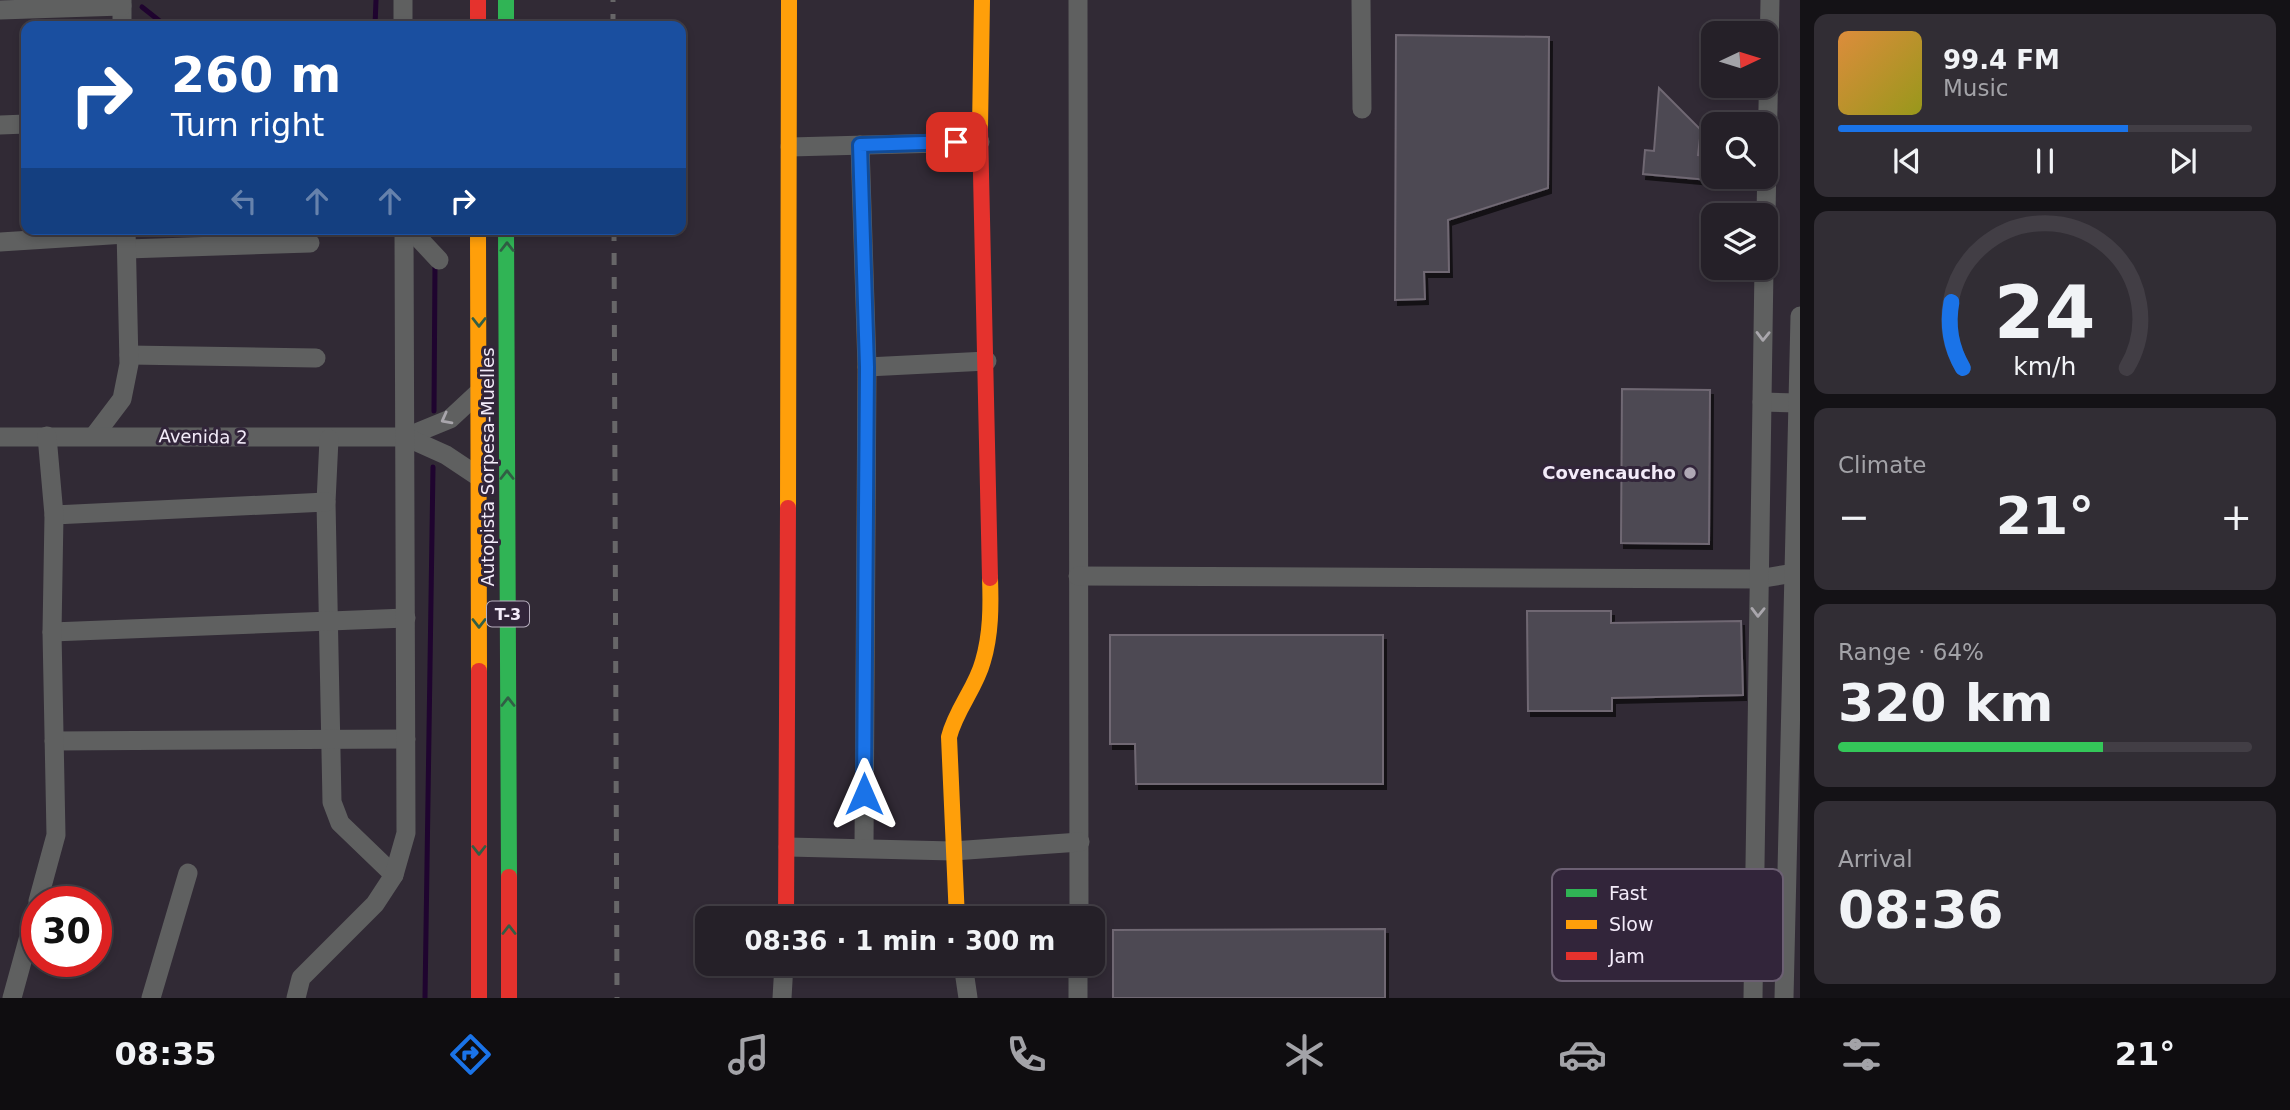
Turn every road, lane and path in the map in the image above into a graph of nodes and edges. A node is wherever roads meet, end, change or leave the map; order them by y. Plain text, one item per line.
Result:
1 (403, 0) edge
2 (478, 0) edge
3 (506, 0) edge
4 (789, 0) edge
5 (982, 0) edge
6 (1077, 0) edge
7 (1361, 0) edge
8 (1770, 0) edge
9 (122, 3) edge
10 (0, 10) edge
11 (122, 21) edge
12 (403, 21) edge
13 (478, 21) edge
14 (506, 21) edge
15 (1362, 109) dead end
16 (21, 124) edge
17 (0, 125) edge
18 (980, 142) junction
19 (860, 145) junction
20 (790, 148) junction
21 (1766, 203) edge
22 (404, 235) edge
23 (416, 235) edge
24 (478, 235) edge
25 (506, 235) edge
26 (127, 237) edge
27 (0, 242) edge
28 (310, 243) dead end
29 (439, 260) dead end
30 (1765, 280) edge
31 (1800, 316) edge
32 (129, 355) junction
33 (317, 358) dead end
34 (987, 361) junction
35 (867, 367) junction
36 (479, 392) junction
37 (1762, 402) junction
38 (1798, 403) junction
39 (47, 436) junction
40 (94, 436) junction
41 (0, 437) edge
42 (406, 437) junction
43 (329, 439) junction
44 (479, 477) junction
45 (326, 502) junction
46 (54, 515) junction
47 (1794, 573) junction
48 (1078, 576) junction
49 (1758, 579) junction
50 (406, 618) junction
51 (328, 619) junction
52 (52, 632) junction
53 (331, 738) junction
54 (406, 739) junction
55 (54, 741) junction
56 (1080, 842) junction
57 (788, 847) junction
58 (864, 847) junction
59 (953, 851) junction
60 (1754, 865) junction
61 (1789, 866) junction
62 (1754, 869) edge
63 (188, 873) dead end
64 (394, 875) junction
65 (42, 886) edge
66 (786, 906) edge
67 (956, 906) edge
68 (1079, 906) edge
69 (21, 965) edge
70 (783, 976) edge
71 (964, 976) edge
72 (1078, 976) edge
73 (1784, 976) joint
74 (12, 998) edge
75 (150, 998) edge
76 (296, 998) edge
77 (479, 998) edge
78 (509, 998) edge
79 (782, 998) edge
80 (968, 998) edge
81 (1078, 998) edge
82 (1784, 998) edge

1 - 12 street
2 - 13 street
3 - 14 street
4 - 20 street
5 - 18 street
6 - 48 street
7 - 15 street
8 - 21 street
9 - 10 street
9 - 11 street
16 - 17 street
18 - 19 street
18 - 34 street
19 - 20 street
19 - 35 street
20 - 57 street
22 - 42 street
23 - 29 street
24 -> 36 street, Autopista Sorpesa-Muelles / T-3
78 -> 25 street, Autopista Sorpesa-Muelles / T-3
26 - 27 street
26 - 28 street
26 - 32 street
30 -> 37 street
31 - 38 street
32 - 33 street
32 - 40 street
34 - 35 street
34 - 59 street
35 - 58 street
36 -> 42 street
36 - 44 street, Autopista Sorpesa-Muelles / T-3
37 - 38 street
37 - 49 street
38 - 47 street
39 - 40 street, Avenida 2
39 - 41 street, Avenida 2
39 - 46 street
40 - 43 street, Avenida 2
42 - 43 street, Avenida 2
42 - 44 street
42 - 50 street
43 - 45 street
44 -> 77 street, Autopista Sorpesa-Muelles / T-3
45 - 46 street
45 - 51 street
46 - 52 street
47 - 49 street
47 - 61 street
48 - 49 street
48 - 56 street
49 -> 60 street
50 - 51 street
50 - 54 street
51 - 52 street
51 - 53 street
52 - 55 street
53 - 54 street
53 - 55 street
53 - 64 street
54 - 64 street
55 - 65 street
56 - 59 street
56 - 68 street
57 - 58 street
57 - 66 street
58 - 59 street
59 - 67 street
60 - 61 street
60 - 62 street
61 - 73 street
63 - 75 street
64 - 76 street
69 - 74 street
70 - 79 street
71 - 80 street
72 - 81 street
73 - 82 street

